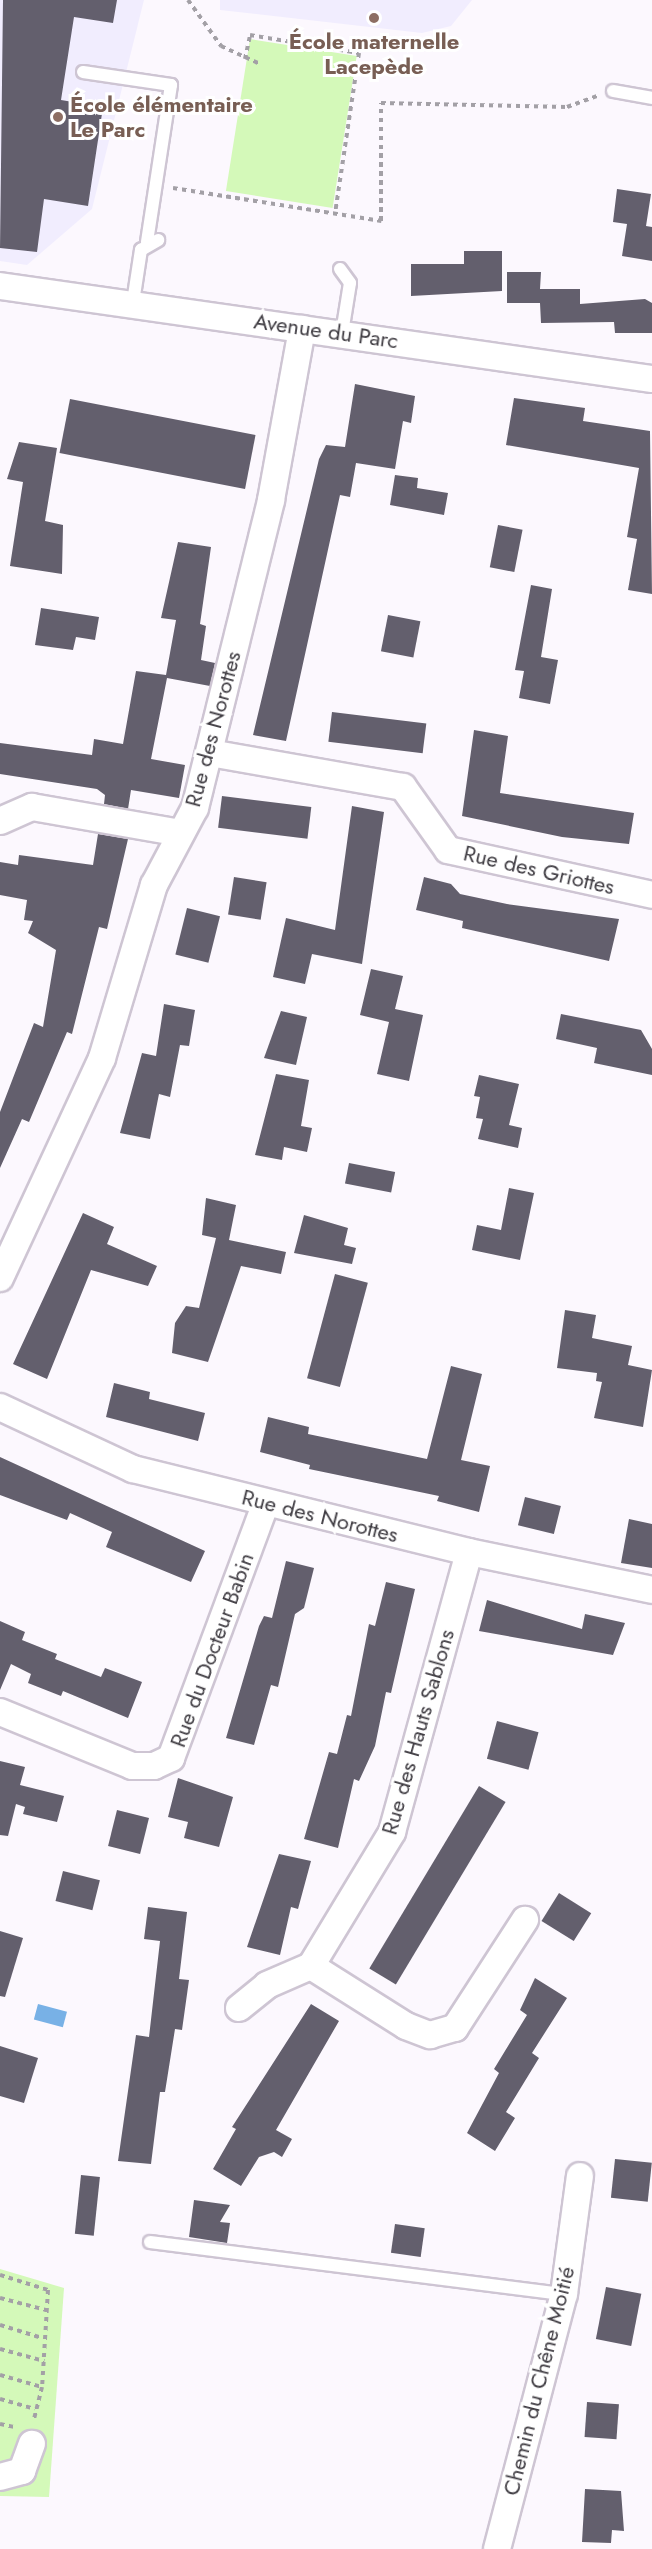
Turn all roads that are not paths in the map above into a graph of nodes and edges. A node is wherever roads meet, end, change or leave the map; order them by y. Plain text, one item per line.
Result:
1 (83, 72) dead end
2 (613, 91) road end
3 (652, 98) edge
4 (340, 269) dead end
5 (0, 286) edge
6 (133, 302) junction
7 (302, 329) junction
8 (342, 333) junction
9 (652, 379) edge
10 (210, 753) junction
11 (0, 821) edge
12 (181, 833) junction
13 (652, 895) edge
14 (0, 1278) edge
15 (0, 1407) edge
16 (265, 1504) junction
17 (469, 1552) junction
18 (652, 1590) edge
19 (0, 1712) edge
20 (525, 1920) dead end
21 (311, 1966) junction
22 (239, 2008) dead end
23 (580, 2176) dead end
24 (150, 2242) dead end
25 (564, 2294) junction
26 (32, 2444) road end
27 (0, 2477) edge
28 (498, 2549) edge

1 - 6 lane
2 - 3 lane
4 - 8 lane
5 - 6 street, Avenue du Parc
6 - 7 street, Avenue du Parc
7 - 8 street, Avenue du Parc
7 - 10 street, Rue des Norottes
8 - 9 street, Avenue du Parc
10 - 12 street, Rue des Norottes
10 - 13 street, Rue des Griottes
11 - 12 street
12 - 14 street, Rue des Norottes
15 - 16 street, Rue des Norottes
16 - 17 street, Rue des Norottes
16 - 19 street, Rue du Docteur Babin
17 - 18 street, Rue des Norottes
17 - 21 street, Rue des Hauts Sablons
20 - 21 street
21 - 22 street
23 - 25 street, Chemin du Chêne Moitié
24 - 25 lane
25 - 28 street, Chemin du Chêne Moitié
26 - 27 street

